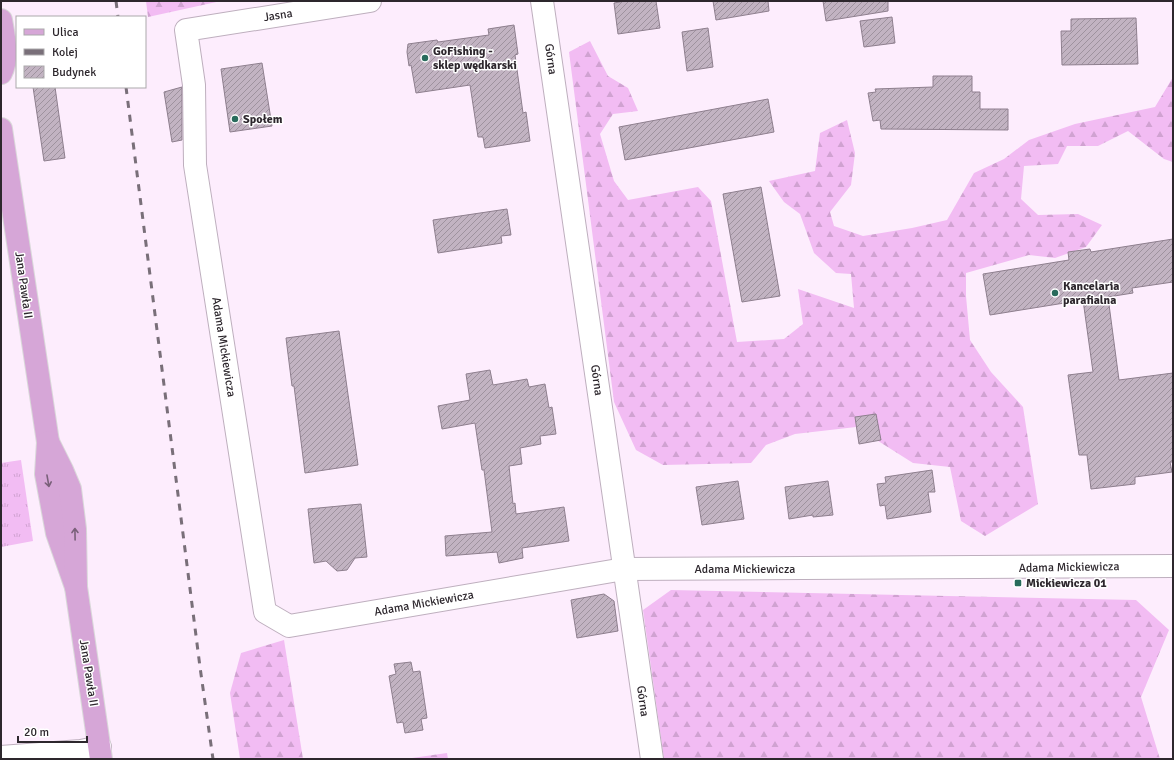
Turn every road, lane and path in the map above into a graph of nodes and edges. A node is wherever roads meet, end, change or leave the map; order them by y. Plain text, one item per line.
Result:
1 (370, 1) edge
2 (542, 1) edge
3 (1, 20) edge
4 (186, 30) joint
5 (1, 73) edge
6 (1, 129) edge
7 (1173, 566) edge
8 (624, 569) junction
9 (101, 753) edge
10 (1, 757) edge
11 (652, 759) edge

1 - 4 street, Jasna
2 - 8 street, Górna
3 - 5 main road
4 - 8 street, Adama Mickiewicza
6 - 9 main road, Jana Pawła II
7 - 8 street, Adama Mickiewicza
8 - 11 street, Górna
9 - 10 street

